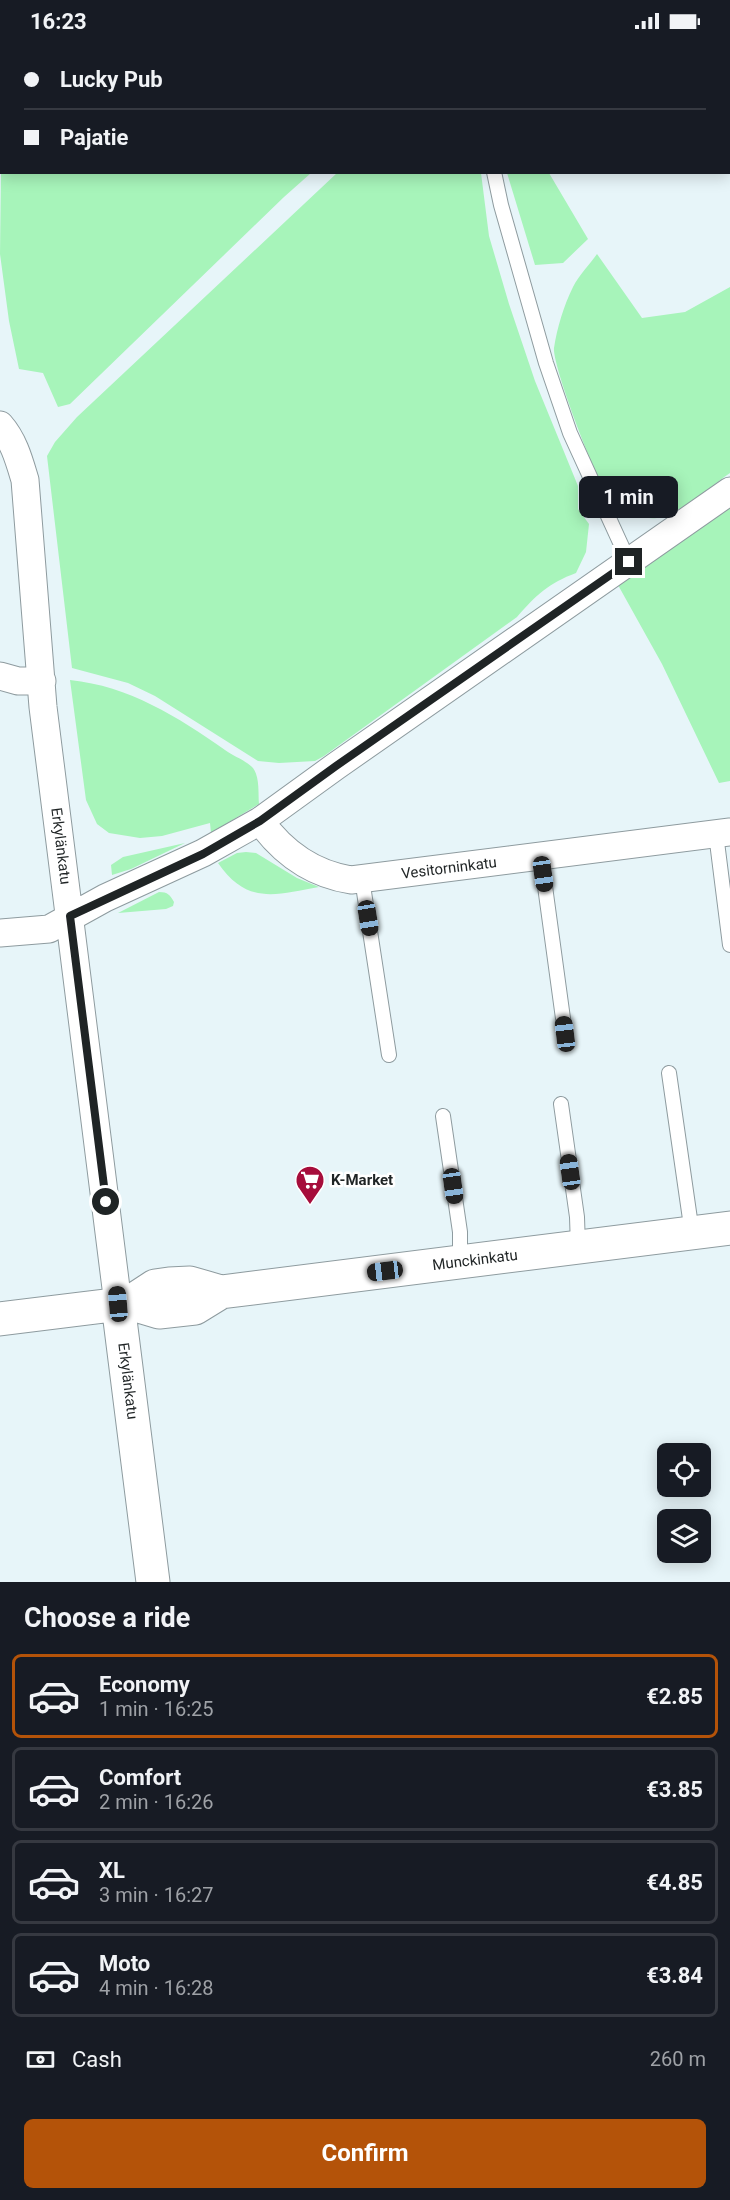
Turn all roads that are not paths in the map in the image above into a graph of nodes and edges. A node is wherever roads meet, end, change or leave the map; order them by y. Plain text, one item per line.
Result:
1 (494, 174) edge
2 (3, 429) edge
3 (730, 491) edge
4 (629, 562) junction
5 (0, 676) edge
6 (42, 681) junction
7 (260, 821) junction
8 (723, 833) edge
9 (541, 857) junction
10 (362, 879) junction
11 (70, 916) junction
12 (0, 933) edge
13 (730, 945) edge
14 (565, 1034) dead end
15 (389, 1055) dead end
16 (669, 1073) dead end
17 (561, 1104) dead end
18 (443, 1116) dead end
19 (730, 1228) edge
20 (692, 1233) junction
21 (578, 1247) junction
22 (460, 1262) junction
23 (123, 1303) junction
24 (0, 1318) edge
25 (153, 1582) edge

1 - 4 lane
2 - 6 street, Erkylänkatu
3 - 4 street
4 - 7 street
5 - 6 street
6 - 11 street, Erkylänkatu
7 - 10 street, Vesitorninkatu
7 - 11 street
8 - 9 street, Vesitorninkatu
8 - 13 lane
9 - 10 street, Vesitorninkatu
9 - 14 lane
10 - 15 lane
11 - 12 street
11 - 23 street, Erkylänkatu
16 - 20 lane
17 - 21 lane
18 - 22 lane
19 - 20 main road, Munckinkatu
20 - 21 main road, Munckinkatu
21 - 22 main road, Munckinkatu
22 - 23 main road, Munckinkatu
23 - 24 main road, Munckinkatu
23 - 25 main road, Erkylänkatu

